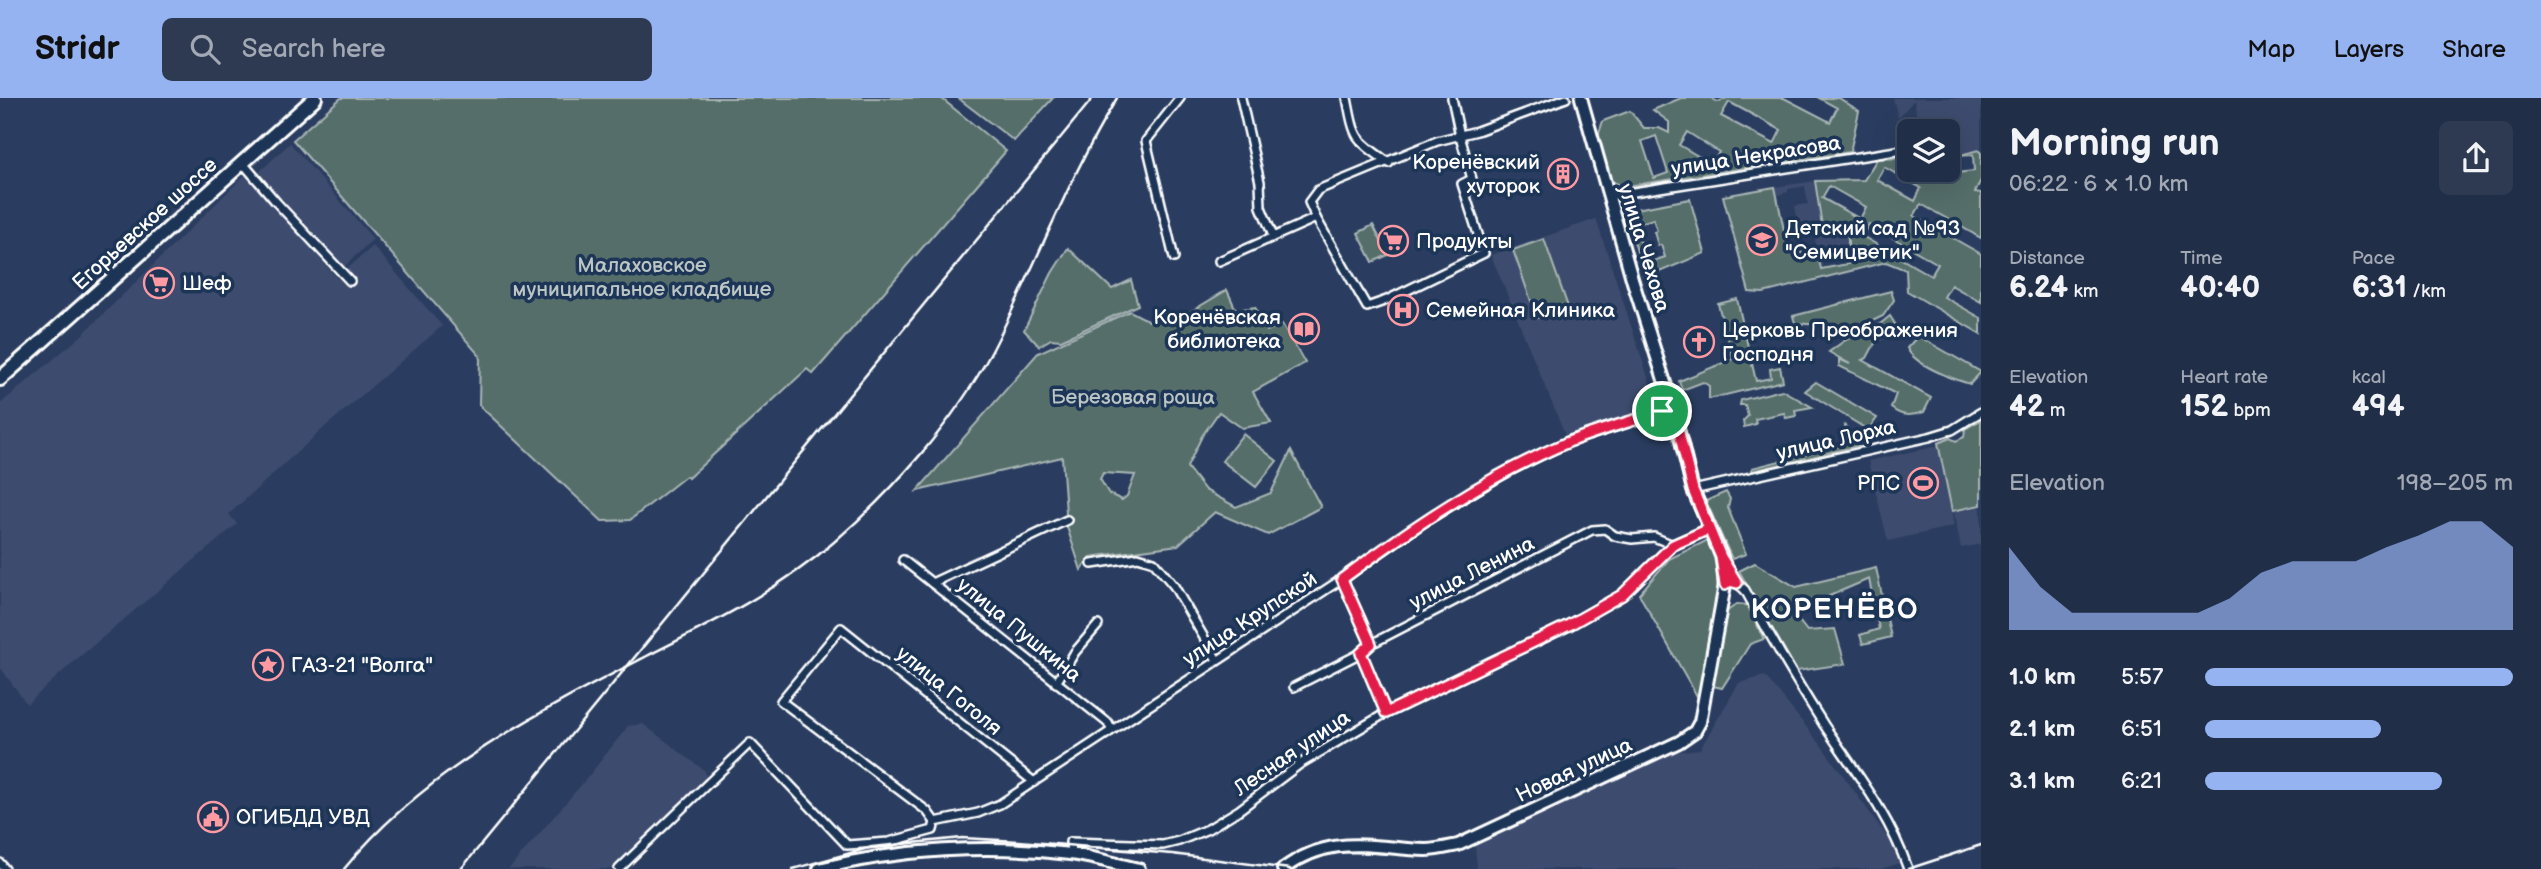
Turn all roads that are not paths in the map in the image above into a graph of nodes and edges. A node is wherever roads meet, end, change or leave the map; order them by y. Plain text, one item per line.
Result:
1 (315, 98) edge
2 (1181, 98) edge
3 (1241, 98) edge
4 (1347, 98) edge
5 (1452, 98) edge
6 (1566, 98) edge
7 (1581, 98) edge
8 (1460, 136) junction
9 (1897, 151) edge
10 (242, 162) junction
11 (1389, 163) junction
12 (1608, 196) junction
13 (1316, 218) junction
14 (1273, 236) junction
15 (1174, 258) dead end
16 (1219, 261) dead end
17 (351, 281) dead end
18 (0, 379) edge
19 (1673, 408) junction
20 (1981, 412) edge
21 (1693, 490) junction
22 (1067, 520) dead end
23 (1709, 529) junction
24 (1673, 545) junction
25 (1721, 557) junction
26 (903, 560) dead end
27 (1092, 564) dead end
28 (1342, 579) junction
29 (933, 583) junction
30 (1737, 583) junction
31 (1725, 585) junction
32 (1098, 625) dead end
33 (1371, 644) junction
34 (1361, 653) junction
35 (1217, 660) junction
36 (1056, 683) junction
37 (1294, 687) dead end
38 (1386, 713) junction
39 (1111, 729) junction
40 (1034, 782) junction
41 (935, 822) junction
42 (1071, 854) junction
43 (0, 863) edge
44 (5, 869) edge
45 (619, 869) edge
46 (819, 869) edge
47 (1139, 869) edge
48 (1283, 869) edge
49 (1908, 869) edge

1 - 10 main road, Егорьевское шоссе
2 - 15 street
3 - 14 street
4 - 11 street
5 - 8 street
6 - 8 street
7 - 12 main road, улица Чехова
8 - 11 street
8 - 13 street
9 - 12 street, улица Некрасова
10 - 17 street
10 - 18 main road, Егорьевское шоссе
11 - 13 street
12 - 19 main road, улица Чехова
13 - 14 street
14 - 16 street
19 - 21 main road, улица Чехова
19 - 28 street, улица Крупской
20 - 21 street, улица Лорха
21 - 23 main road, улица Чехова
22 - 29 street
23 - 24 street, Лесная улица
23 - 25 main road, Новая улица
24 - 33 street, улица Ленина
24 - 38 street, Лесная улица
25 - 30 street, Новая улица
25 - 31 main road, Новая улица
26 - 29 street, улица Пушкина
27 - 35 street
28 - 33 street
28 - 35 street, улица Крупской
29 - 36 street, улица Пушкина
30 - 31 street
30 - 49 street, Новая улица
31 - 48 main road, Новая улица
32 - 36 street
33 - 34 street, улица Ленина
34 - 37 street, улица Ленина
34 - 38 street
35 - 39 street, улица Крупской
36 - 39 street, улица Пушкина
38 - 42 street, Лесная улица
39 - 40 street, улица Крупской
40 - 41 street, улица Крупской
40 - 41 street, улица Гоголя
41 - 45 street, улица Крупской
42 - 46 main road
42 - 47 main road
43 - 44 street

